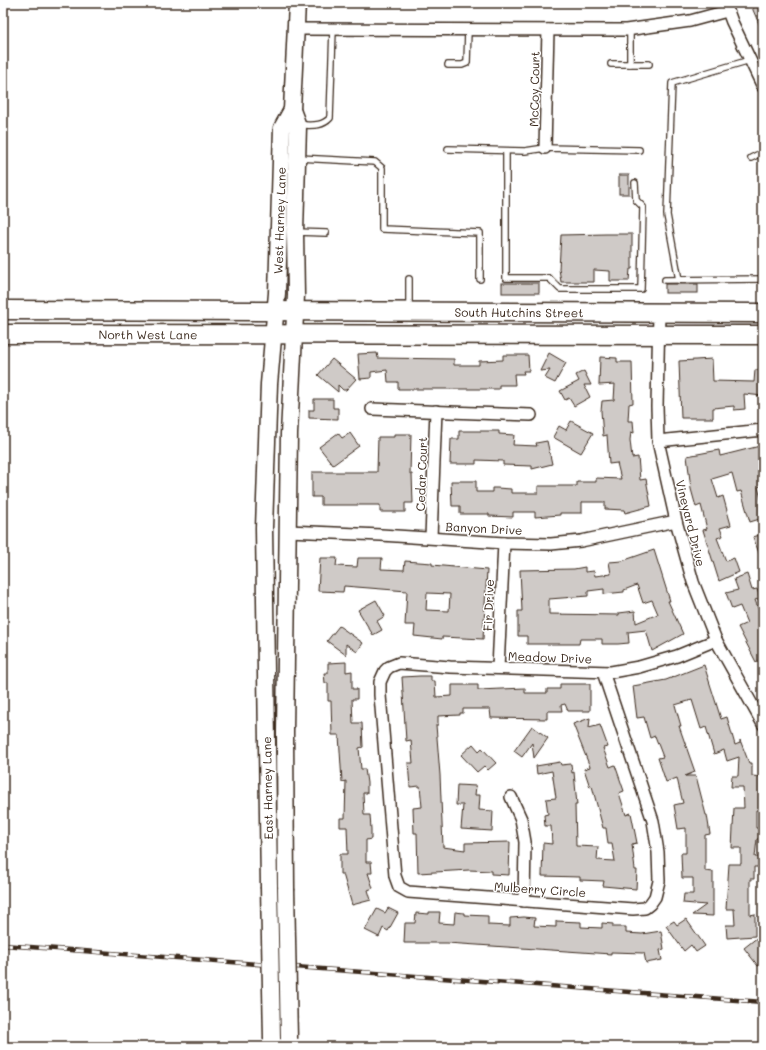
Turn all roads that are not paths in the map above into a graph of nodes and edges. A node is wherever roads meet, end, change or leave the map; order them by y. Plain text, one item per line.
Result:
1 (297, 3) edge
2 (726, 7) edge
3 (296, 29) junction
4 (333, 29) junction
5 (468, 30) junction
6 (548, 30) junction
7 (630, 30) junction
8 (750, 60) junction
9 (611, 64) dead end
10 (630, 64) junction
11 (650, 64) dead end
12 (448, 65) dead end
13 (763, 87) edge
14 (292, 110) junction
15 (297, 126) junction
16 (545, 148) junction
17 (448, 149) dead end
18 (639, 150) dead end
19 (506, 151) junction
20 (763, 152) edge
21 (298, 158) junction
22 (751, 158) dead end
23 (635, 183) dead end
24 (295, 232) junction
25 (326, 232) dead end
26 (409, 279) dead end
27 (480, 279) dead end
28 (763, 279) edge
29 (665, 280) dead end
30 (679, 280) junction
31 (3, 310) edge
32 (275, 311) junction
33 (295, 311) junction
34 (408, 312) junction
35 (659, 313) junction
36 (763, 313) edge
37 (3, 334) edge
38 (274, 335) junction
39 (294, 335) junction
40 (658, 335) junction
41 (763, 335) edge
42 (372, 409) dead end
43 (436, 412) junction
44 (531, 415) dead end
45 (763, 430) edge
46 (658, 441) junction
47 (676, 521) junction
48 (288, 531) junction
49 (431, 537) junction
50 (504, 543) junction
51 (716, 640) junction
52 (498, 668) junction
53 (603, 672) junction
54 (383, 675) joint
55 (763, 724) edge
56 (511, 797) dead end
57 (524, 901) junction
58 (272, 1043) edge
59 (289, 1043) edge

1 - 3 main road, West Harney Lane
2 - 7 street
2 - 8 street
3 - 4 street
3 - 14 main road, West Harney Lane
4 - 5 street
4 - 15 lane
5 - 6 street
5 - 12 lane
6 - 7 street
6 - 16 street, McCoy Court
7 - 10 lane
8 - 13 street
8 - 30 lane
9 - 10 lane
10 - 11 lane
14 - 15 main road, West Harney Lane
14 - 32 main road, West Harney Lane
15 - 21 main road, West Harney Lane
16 - 18 lane
16 - 19 lane
17 - 19 lane
19 - 23 lane
20 - 22 lane
21 - 24 main road, West Harney Lane
21 - 27 lane
24 - 25 lane
24 - 33 main road, West Harney Lane
26 - 34 lane
28 - 30 lane
29 - 30 lane
31 - 32 main road, North West Lane
32 - 33 main road, South Hutchins Street
32 - 38 main road, West Harney Lane
33 - 34 main road, South Hutchins Street
33 - 39 main road, West Harney Lane
34 - 35 main road, South Hutchins Street
35 - 36 main road, South Hutchins Street
35 - 40 street, Vineyard Drive
37 - 38 main road, North West Lane
38 - 39 main road, North West Lane
38 - 58 main road, East Harney Lane, bridge
39 - 40 main road, South Hutchins Street
39 - 48 main road, East Harney Lane
40 - 41 main road, South Hutchins Street
40 - 46 street, Vineyard Drive
42 - 43 street
43 - 44 street
43 - 49 street, Cedar Court
45 - 46 street
46 - 47 street, Vineyard Drive
47 - 50 street, Banyon Drive
47 - 51 street, Vineyard Drive
48 - 49 street, Banyon Drive
48 - 59 main road, East Harney Lane, bridge
49 - 50 street, Banyon Drive
50 - 52 street, Fir Drive
51 - 53 street, Meadow Drive
51 - 55 street, Vineyard Drive
52 - 53 street, Meadow Drive
52 - 54 street, Meadow Drive
53 - 57 street, Mulberry Circle
54 - 57 street, Mulberry Circle
56 - 57 street

